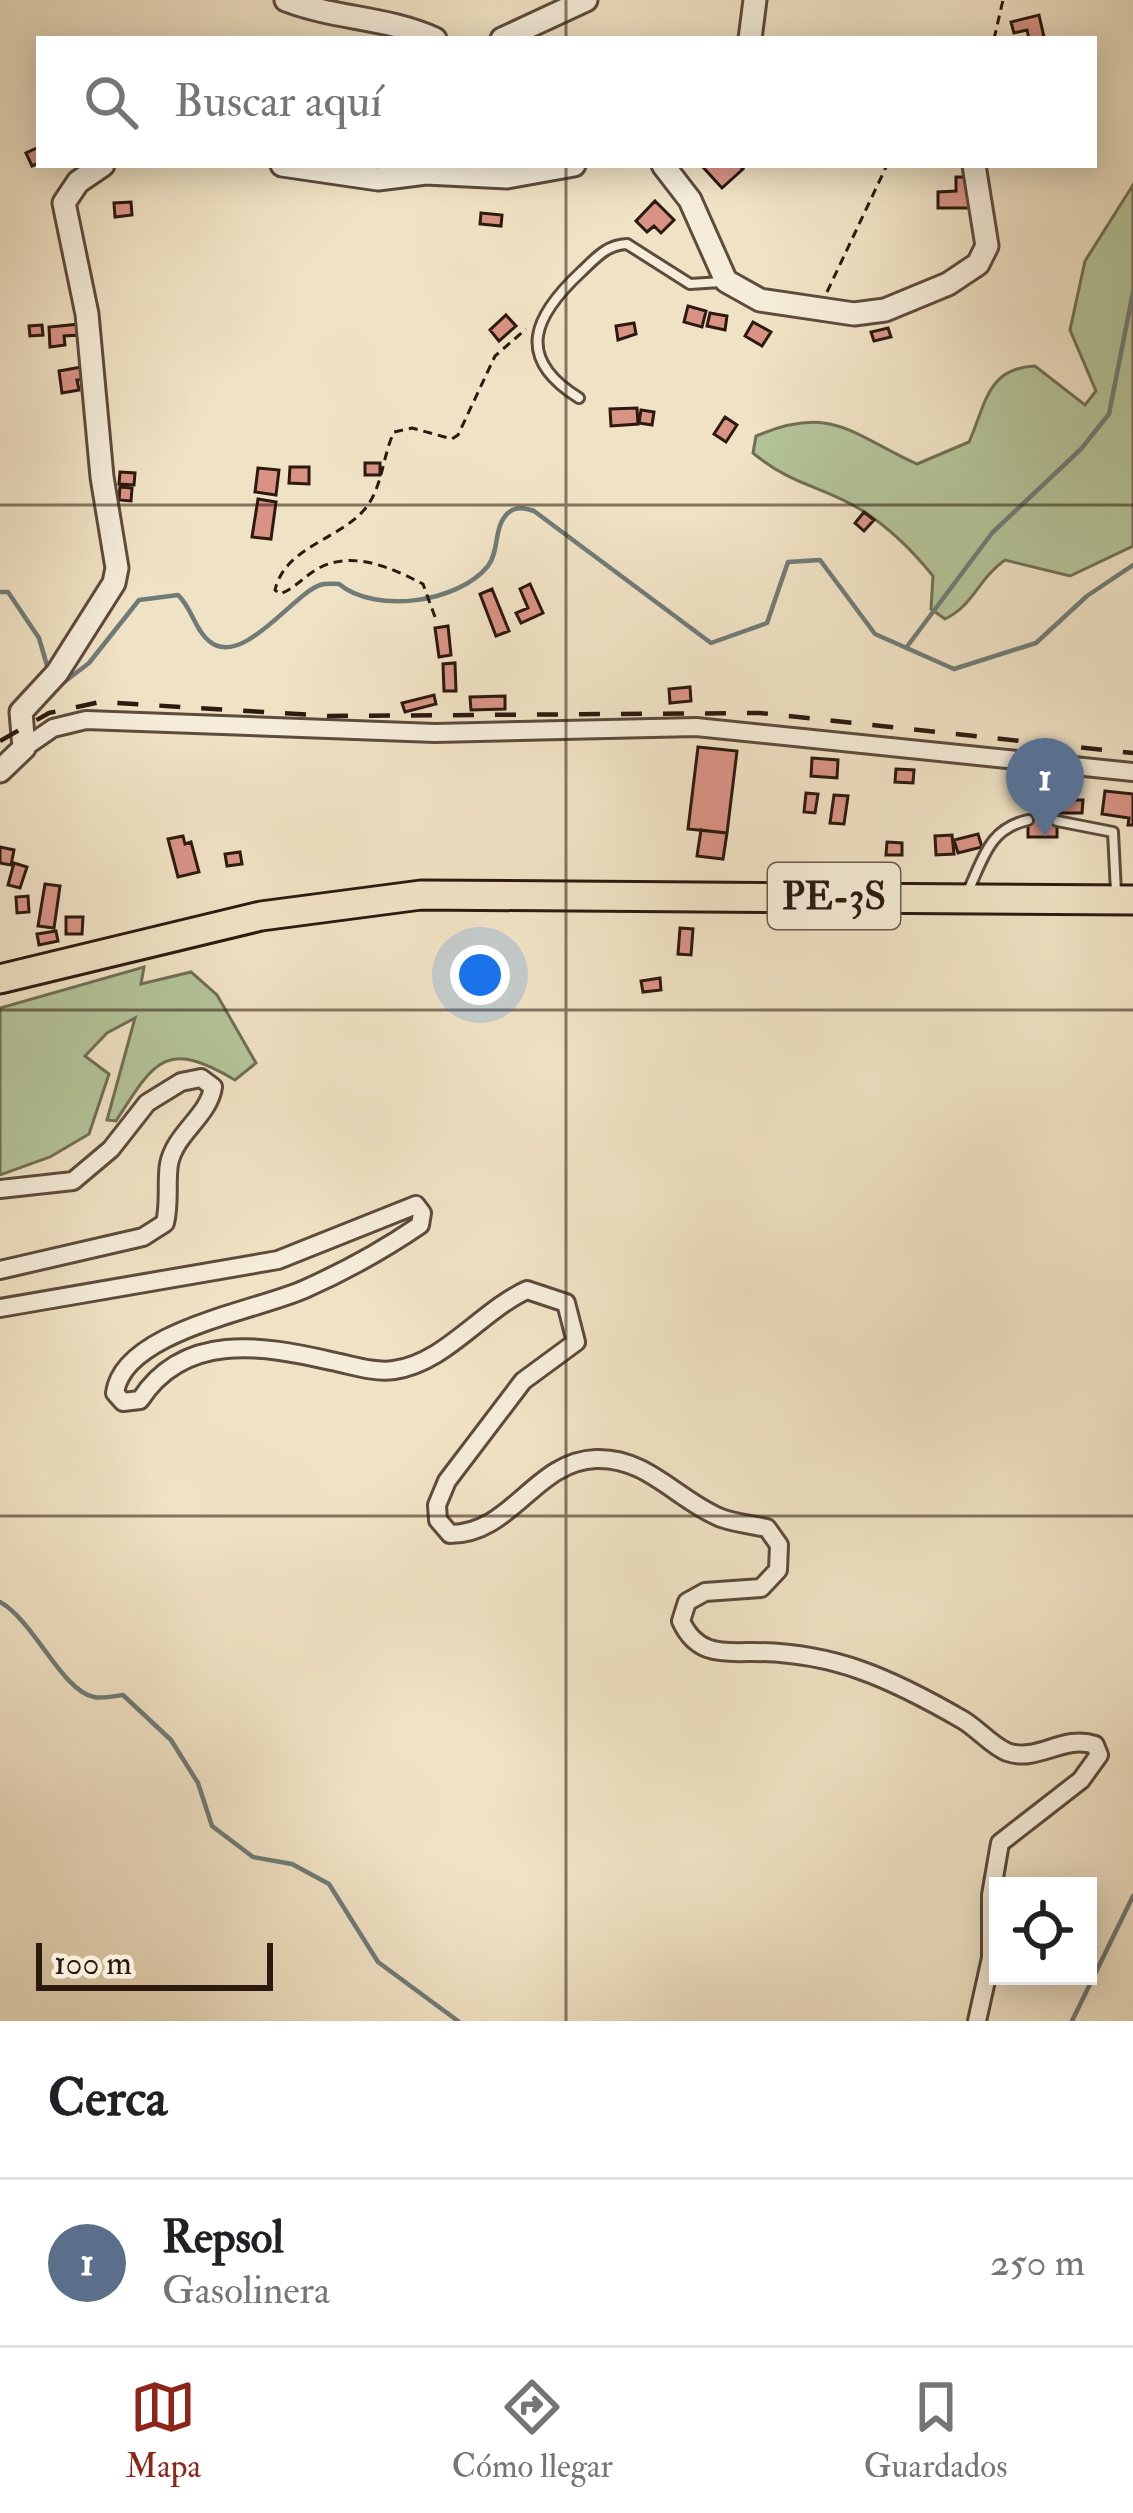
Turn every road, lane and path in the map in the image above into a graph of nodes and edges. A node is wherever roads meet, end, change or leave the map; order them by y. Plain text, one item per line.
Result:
1 (286, 0) edge
2 (586, 0) edge
3 (755, 0) edge
4 (1003, 0) edge
5 (428, 36) edge
6 (508, 36) edge
7 (750, 36) edge
8 (995, 36) edge
9 (99, 168) edge
10 (303, 168) edge
11 (557, 168) edge
12 (665, 168) edge
13 (885, 168) edge
14 (974, 168) edge
15 (726, 281) junction
16 (820, 311) junction
17 (541, 316) junction
18 (579, 398) dead end
19 (435, 616) dead end
20 (23, 748) junction
21 (0, 771) edge
22 (1133, 772) edge
23 (1028, 820) dead end
24 (1057, 821) dead end
25 (966, 896) junction
26 (1124, 900) edge
27 (0, 979) edge
28 (0, 1189) edge
29 (0, 1270) edge
30 (0, 1308) edge
31 (977, 2021) edge

1 - 5 street
2 - 6 street
3 - 7 street
4 - 8 path
9 - 20 street
10 - 11 street
12 - 15 street
13 - 16 path
14 - 16 street
15 - 16 street
15 - 17 lane
17 - 18 lane
17 - 19 path
20 - 21 street
20 - 22 street
23 - 25 lane
24 - 26 lane
25 - 26 highway, PE-3S
25 - 27 highway, PE-3S
28 - 29 street
30 - 31 street

